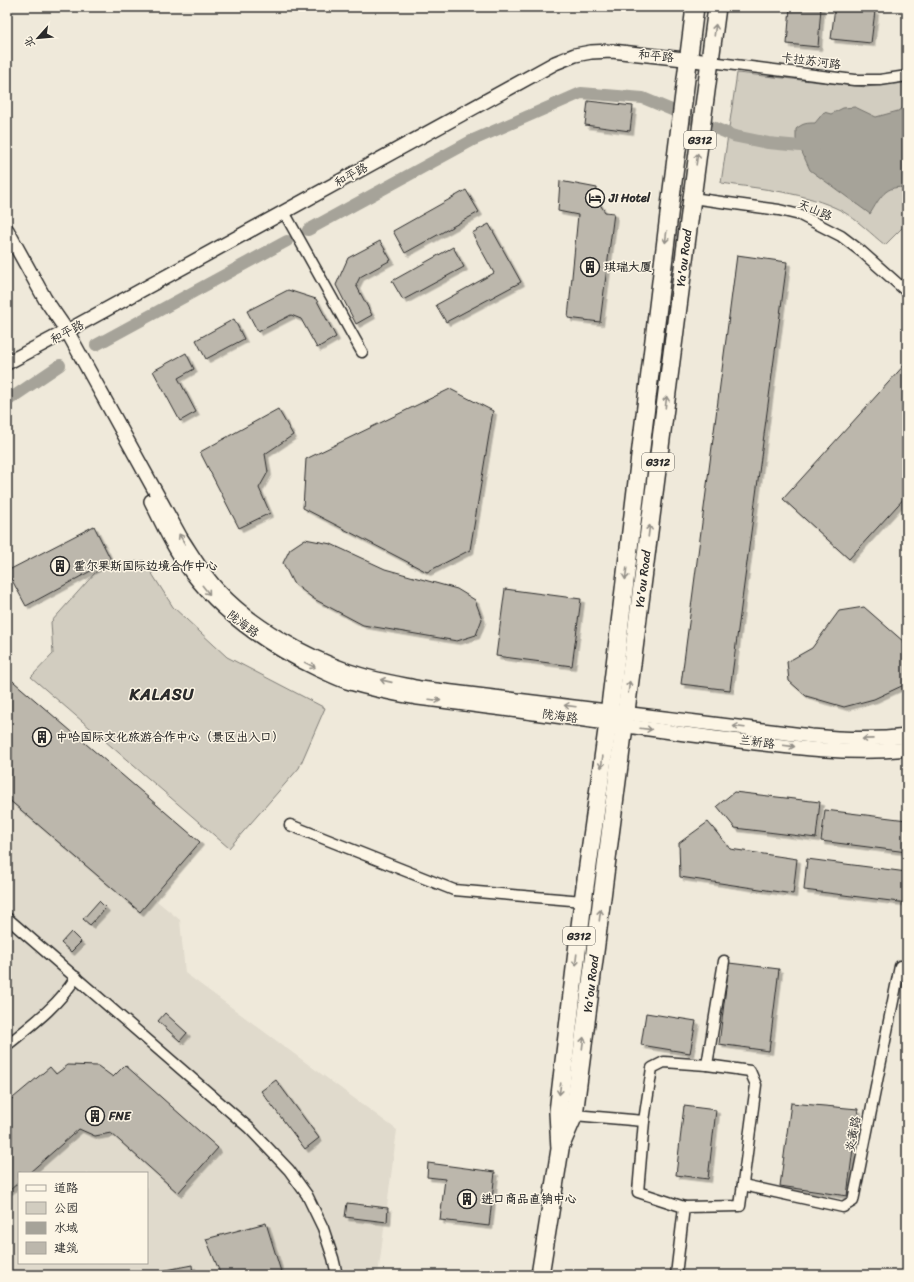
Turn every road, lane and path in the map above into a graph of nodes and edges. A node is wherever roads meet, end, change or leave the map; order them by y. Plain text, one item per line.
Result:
1 (695, 7) edge
2 (718, 7) edge
3 (688, 59) junction
4 (711, 62) junction
5 (907, 76) edge
6 (692, 198) junction
7 (284, 212) junction
8 (7, 230) edge
9 (907, 292) edge
10 (64, 333) junction
11 (362, 352) dead end
12 (7, 363) edge
13 (608, 717) junction
14 (625, 719) junction
15 (907, 736) edge
16 (907, 749) edge
17 (290, 825) dead end
18 (583, 901) junction
19 (7, 918) edge
20 (724, 961) dead end
21 (907, 967) edge
22 (76, 977) junction
23 (7, 1045) edge
24 (707, 1065) junction
25 (574, 1115) junction
26 (644, 1121) junction
27 (560, 1149) junction
28 (743, 1185) junction
29 (684, 1207) junction
30 (337, 1275) edge
31 (540, 1275) edge
32 (676, 1275) edge

1 - 3 highway, Ya'ou Road / G312
4 -> 2 highway, Ya'ou Road / G312
3 - 4 street, 和平路
3 - 7 street, 和平路
3 -> 13 highway, Ya'ou Road / G312
4 - 5 street, 卡拉苏河路
6 -> 4 highway, Ya'ou Road / G312
6 - 9 street, 天山路
14 -> 6 highway, Ya'ou Road / G312
7 - 10 street, 和平路
7 - 11 street
8 - 10 street, 陇海路
10 - 12 street, 和平路
10 - 13 street, 陇海路
13 - 14 street, 兰新路
13 -> 18 highway, Ya'ou Road / G312
15 -> 14 street, 兰新路
14 -> 16 street, 兰新路
25 -> 14 highway, Ya'ou Road / G312
17 - 18 street
18 -> 27 highway, Ya'ou Road / G312
19 - 22 street
20 - 24 street
21 - 28 street, 炎黄路
22 - 23 street
22 - 30 street
24 - 26 street
24 - 28 street
25 - 26 street
25 - 27 highway, Ya'ou Road / G312
26 - 29 street
27 - 31 highway, Ya'ou Road / G312
28 - 29 street
29 - 32 street

